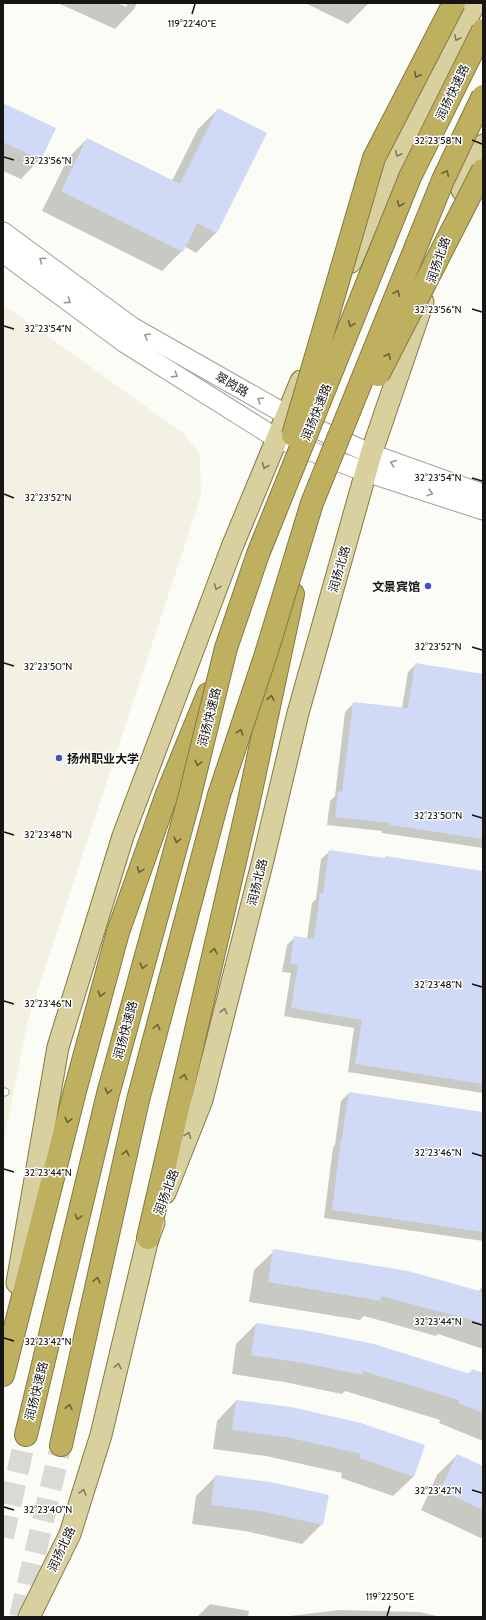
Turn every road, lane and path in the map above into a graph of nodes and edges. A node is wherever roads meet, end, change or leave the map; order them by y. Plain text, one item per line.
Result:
1 (454, 3) edge
2 (475, 3) edge
3 (483, 30) edge
4 (483, 96) edge
5 (483, 145) edge
6 (483, 170) edge
7 (3, 232) edge
8 (3, 253) edge
9 (287, 415) junction
10 (276, 438) junction
11 (368, 463) junction
12 (483, 494) edge
13 (312, 503) junction
14 (483, 510) edge
15 (258, 554) junction
16 (226, 648) junction
17 (148, 1238) junction
18 (3, 1357) edge
19 (3, 1376) edge
20 (26, 1435) tunnel mouth
21 (61, 1445) tunnel mouth
22 (29, 1617) edge

1 -> 15 highway, bridge
2 -> 9 main road
3 -> 15 highway, 润扬快速路, bridge
13 -> 4 highway, bridge
5 - 11 main road, 润扬北路
13 -> 6 highway, bridge
9 -> 7 main road, 翠岗路
8 -> 10 main road, 翠岗路
9 - 10 main road
9 - 11 main road, 翠岗路
10 - 11 main road, 翠岗路
10 -> 18 main road
12 -> 11 main road, 翠岗路
11 -> 14 main road, 翠岗路
17 -> 11 main road, 润扬北路
17 -> 13 highway, bridge
21 -> 13 highway, bridge
15 - 16 highway, 润扬快速路, bridge
16 -> 19 highway, bridge
16 -> 20 highway, 润扬快速路, bridge
22 -> 17 main road, 润扬北路

